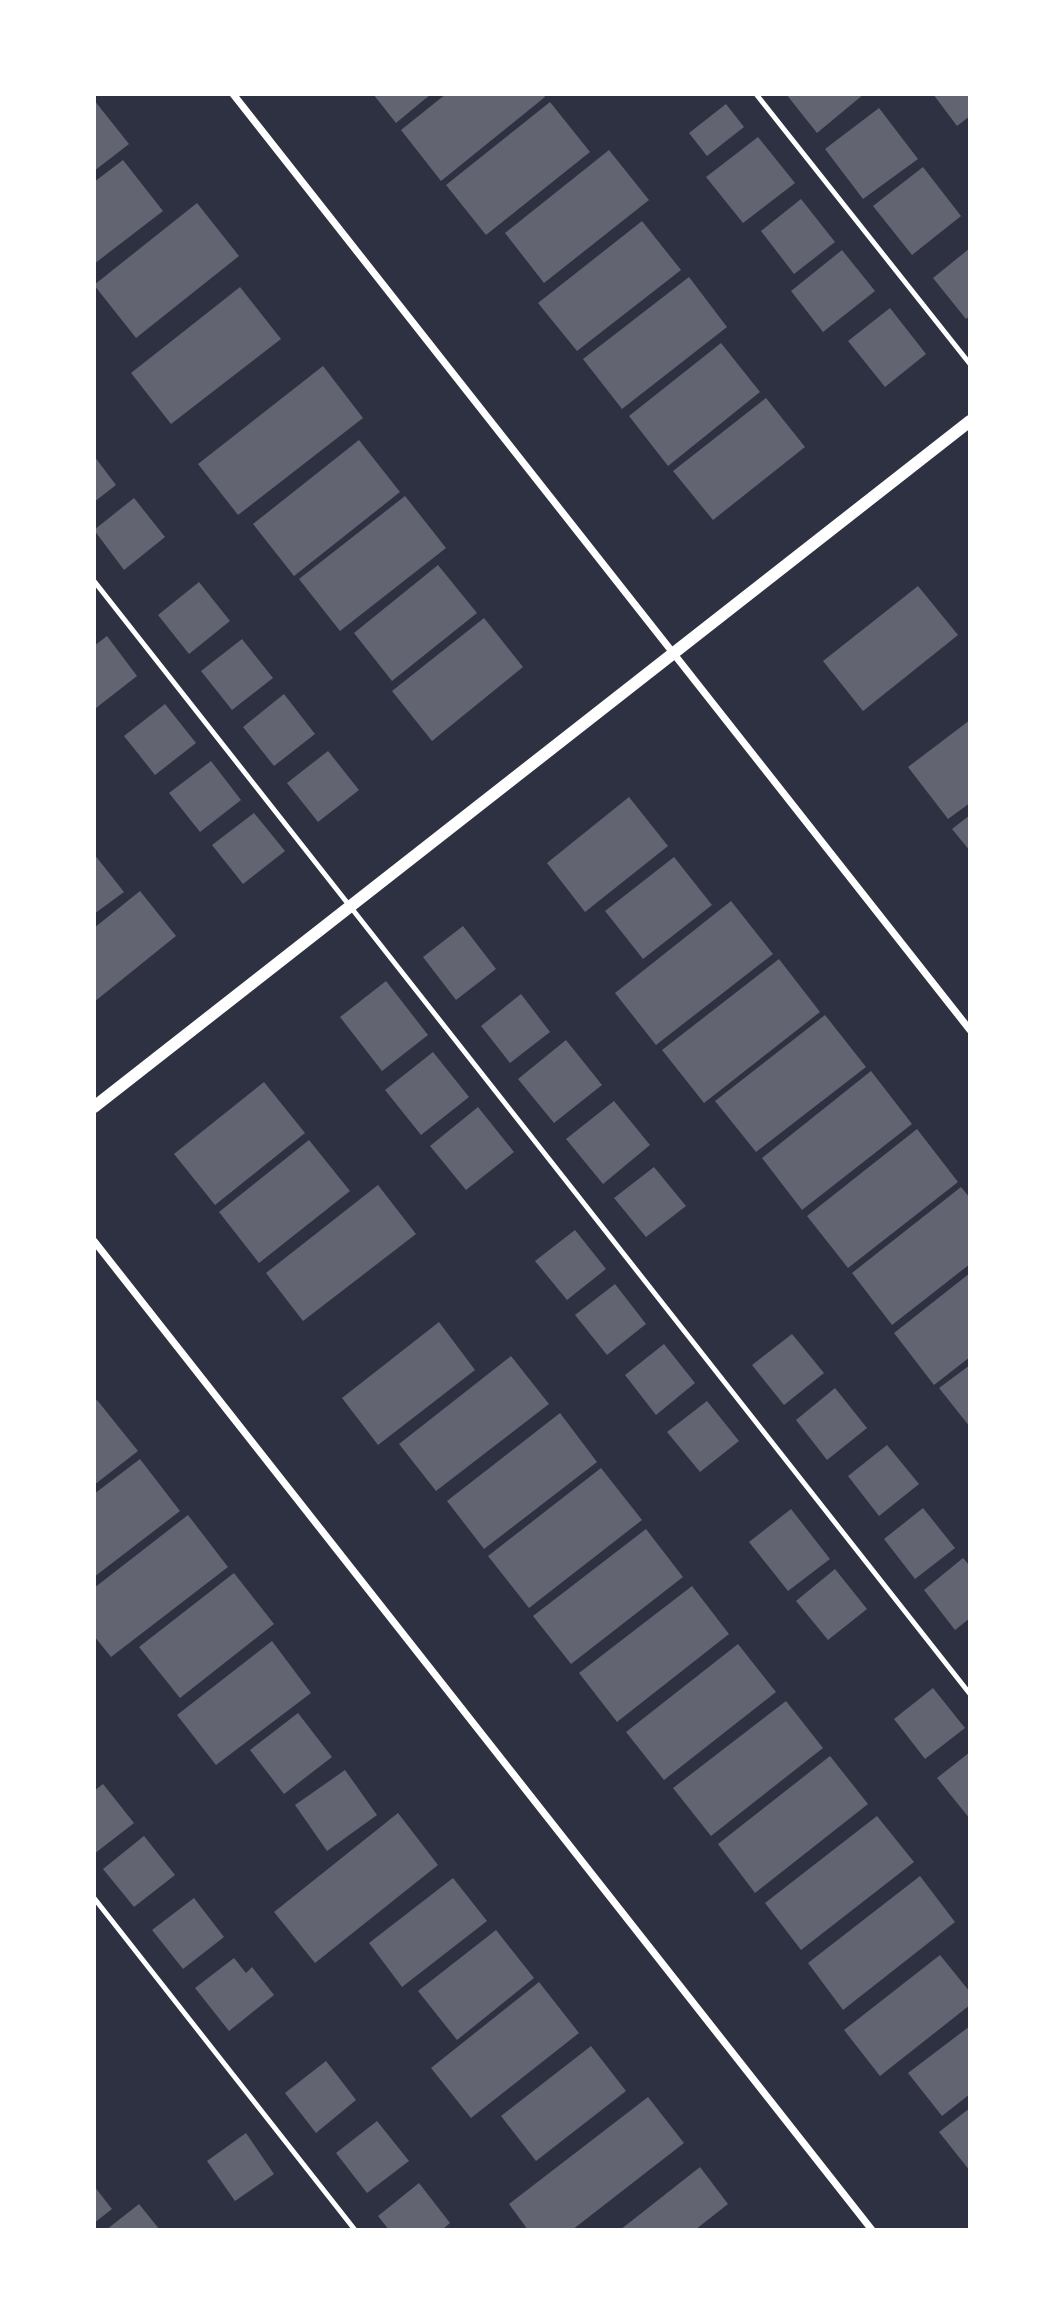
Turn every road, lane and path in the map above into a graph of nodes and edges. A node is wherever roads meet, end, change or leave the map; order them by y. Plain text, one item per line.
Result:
1 (233, 94) edge
2 (757, 94) edge
3 (970, 364) edge
4 (970, 421) edge
5 (94, 580) edge
6 (673, 654) junction
7 (351, 906) junction
8 (970, 1030) edge
9 (94, 1107) edge
10 (94, 1241) edge
11 (970, 1694) edge
12 (94, 1898) edge
13 (355, 2230) edge
14 (872, 2230) edge

1 - 6 street
2 - 3 lane
4 - 6 street
5 - 7 lane
6 - 7 street
6 - 8 street
7 - 9 street
7 - 11 lane
10 - 14 street
12 - 13 lane

